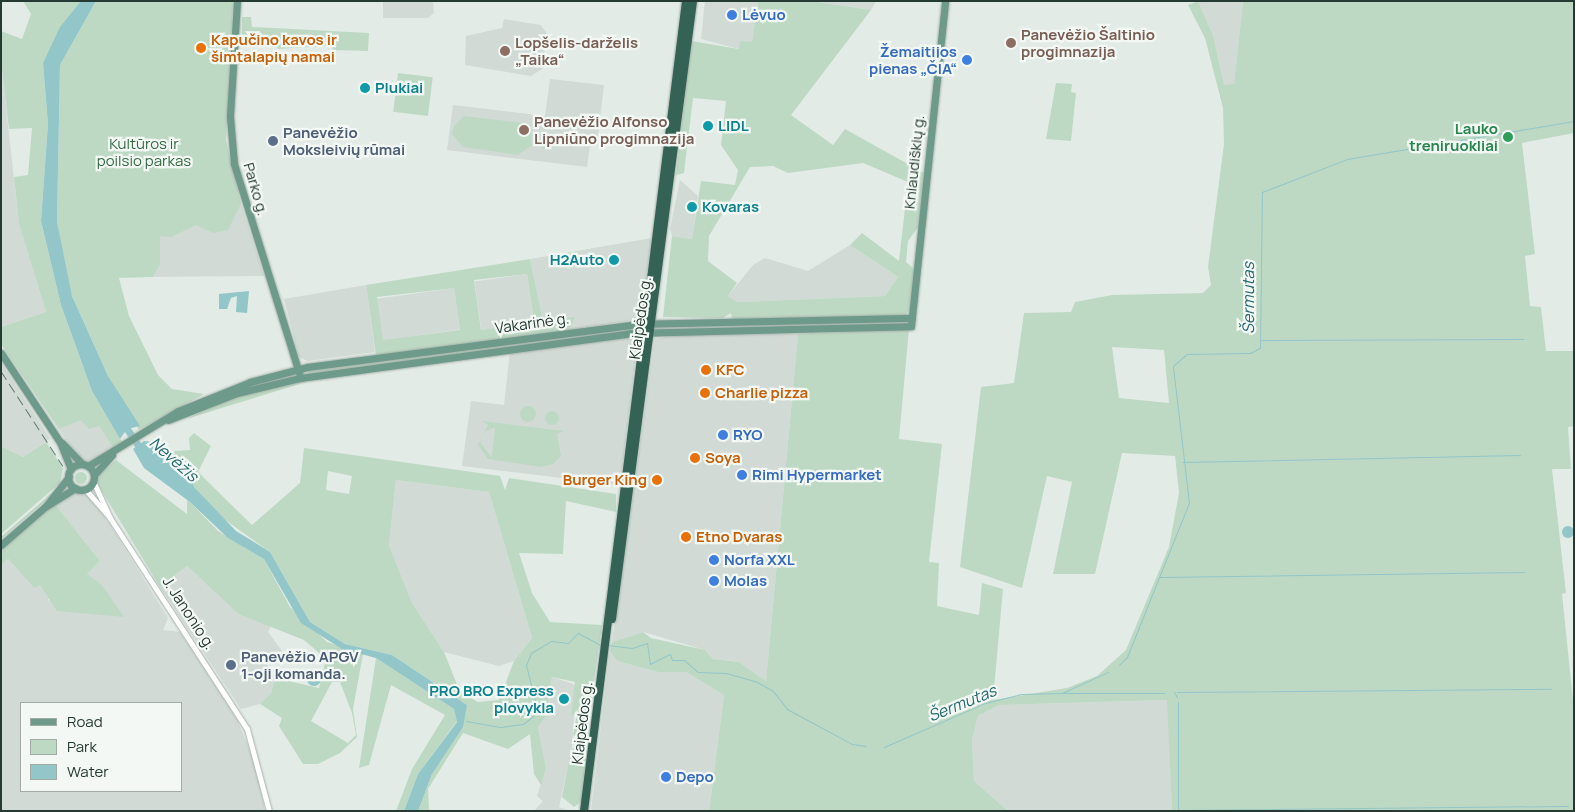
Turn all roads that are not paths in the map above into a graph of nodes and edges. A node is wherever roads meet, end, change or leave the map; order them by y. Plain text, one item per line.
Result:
1 (237, 1) edge
2 (686, 1) edge
3 (693, 1) edge
4 (945, 1) edge
5 (668, 172) junction
6 (912, 318) junction
7 (690, 321) junction
8 (649, 323) junction
9 (911, 326) joint
10 (690, 330) junction
11 (648, 332) junction
12 (1, 354) edge
13 (298, 369) junction
14 (300, 378) junction
15 (168, 420) junction
16 (60, 442) junction
17 (112, 455) junction
18 (85, 465) junction
19 (72, 469) junction
20 (69, 477) junction
21 (94, 478) junction
22 (75, 488) junction
23 (85, 489) junction
24 (46, 506) junction
25 (110, 518) junction
26 (1, 545) edge
27 (269, 811) edge
28 (584, 811) edge

1 - 13 main road, Parko g.
2 - 5 highway, Klaipėdos g.
3 - 5 highway, Klaipėdos g.
4 - 6 main road, Kniaudiškių g.
5 - 8 highway, Klaipėdos g.
6 - 7 main road, Vakarinė g.
6 - 9 main road, Kniaudiškių g.
7 - 8 main road, Vakarinė g.
7 - 10 main road
8 - 11 highway, Klaipėdos g.
8 - 13 main road, Vakarinė g.
9 - 10 main road, Vakarinė g.
10 - 11 main road, Vakarinė g.
11 - 14 main road, Vakarinė g.
11 - 28 highway, Klaipėdos g.
12 - 16 main road
13 - 14 main road, Parko g.
13 - 15 main road, Vakarinė g.
14 - 15 main road, Vakarinė g.
15 - 17 main road, Vakarinė g.
16 - 18 main road
16 - 19 main road
17 - 18 main road, Vakarinė g.
17 - 21 main road, Vakarinė g.
18 - 19 main road
18 - 21 main road
19 - 20 main road
20 - 22 main road
20 - 24 main road
21 - 23 main road
21 - 25 street, J. Janonio g.
22 - 23 main road
22 - 24 main road
23 - 25 street, J. Janonio g.
24 - 26 main road
25 - 27 street, J. Janonio g.

